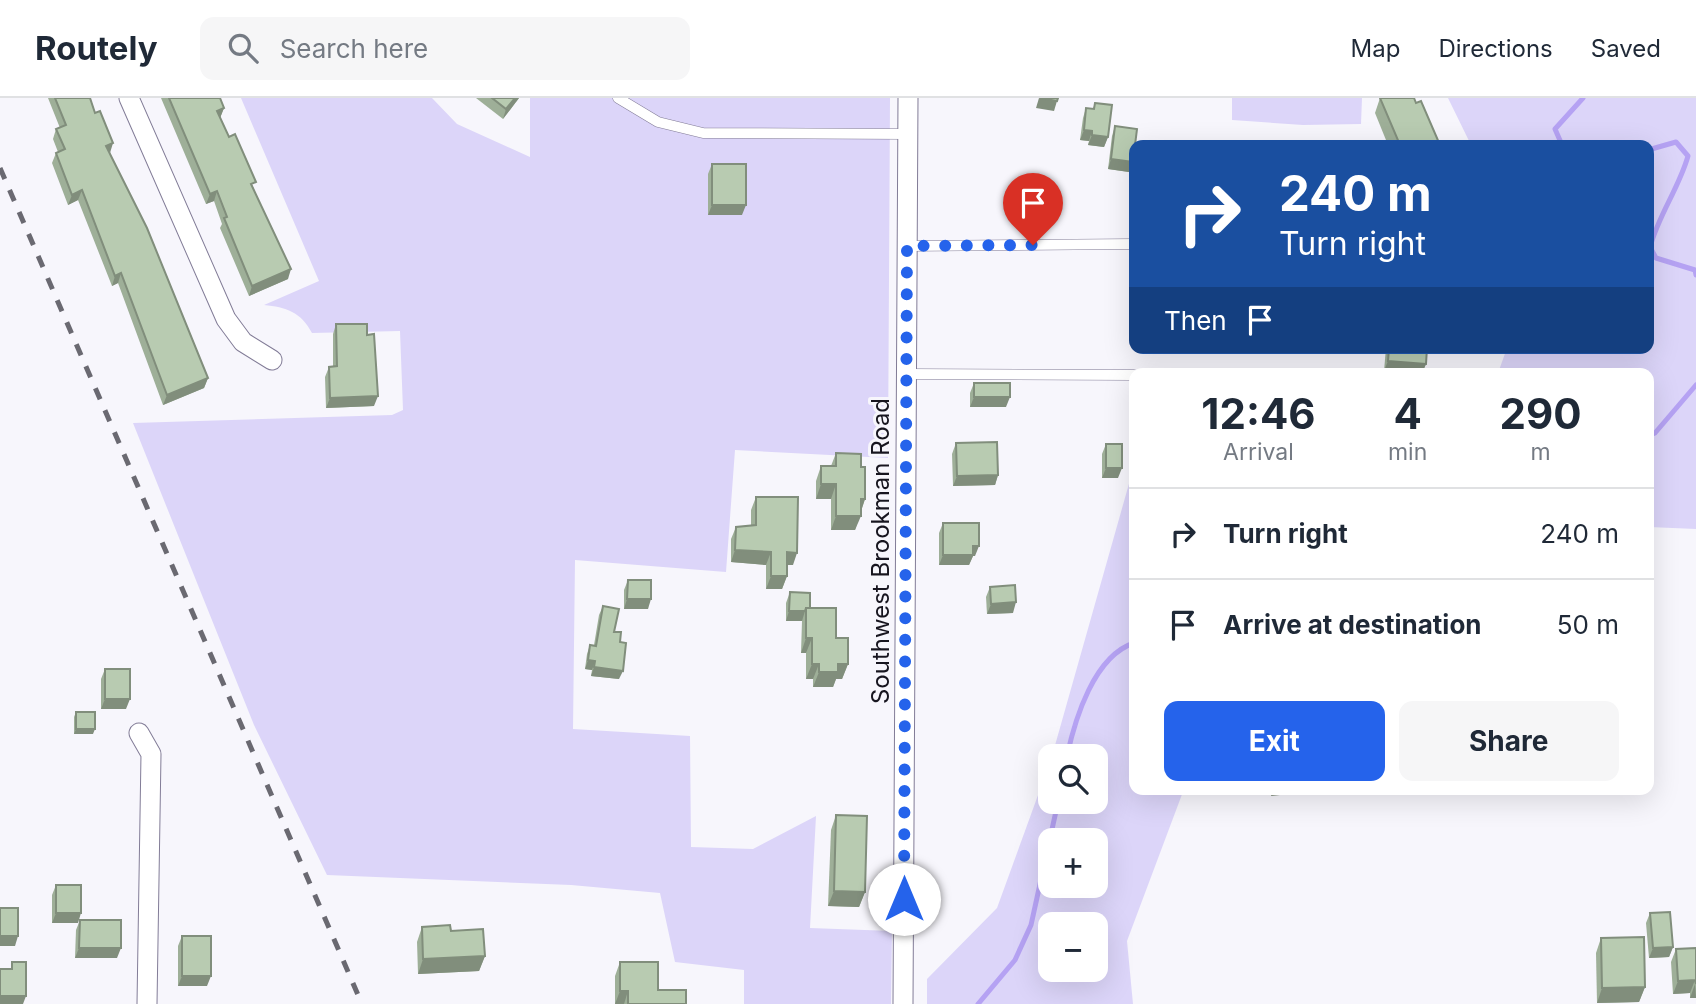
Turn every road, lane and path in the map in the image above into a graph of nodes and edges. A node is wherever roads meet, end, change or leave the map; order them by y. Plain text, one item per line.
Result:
1 (129, 98) edge
2 (618, 98) edge
3 (908, 98) edge
4 (907, 134) junction
5 (1129, 244) edge
6 (907, 246) junction
7 (272, 360) dead end
8 (906, 374) junction
9 (1129, 375) edge
10 (139, 733) dead end
11 (147, 1004) edge
12 (903, 1004) edge

1 - 7 street
2 - 4 lane
3 - 4 street, Southwest Brookman Road
4 - 6 street, Southwest Brookman Road
5 - 6 lane
6 - 8 street, Southwest Brookman Road
8 - 9 lane
8 - 12 street, Southwest Brookman Road
10 - 11 street

